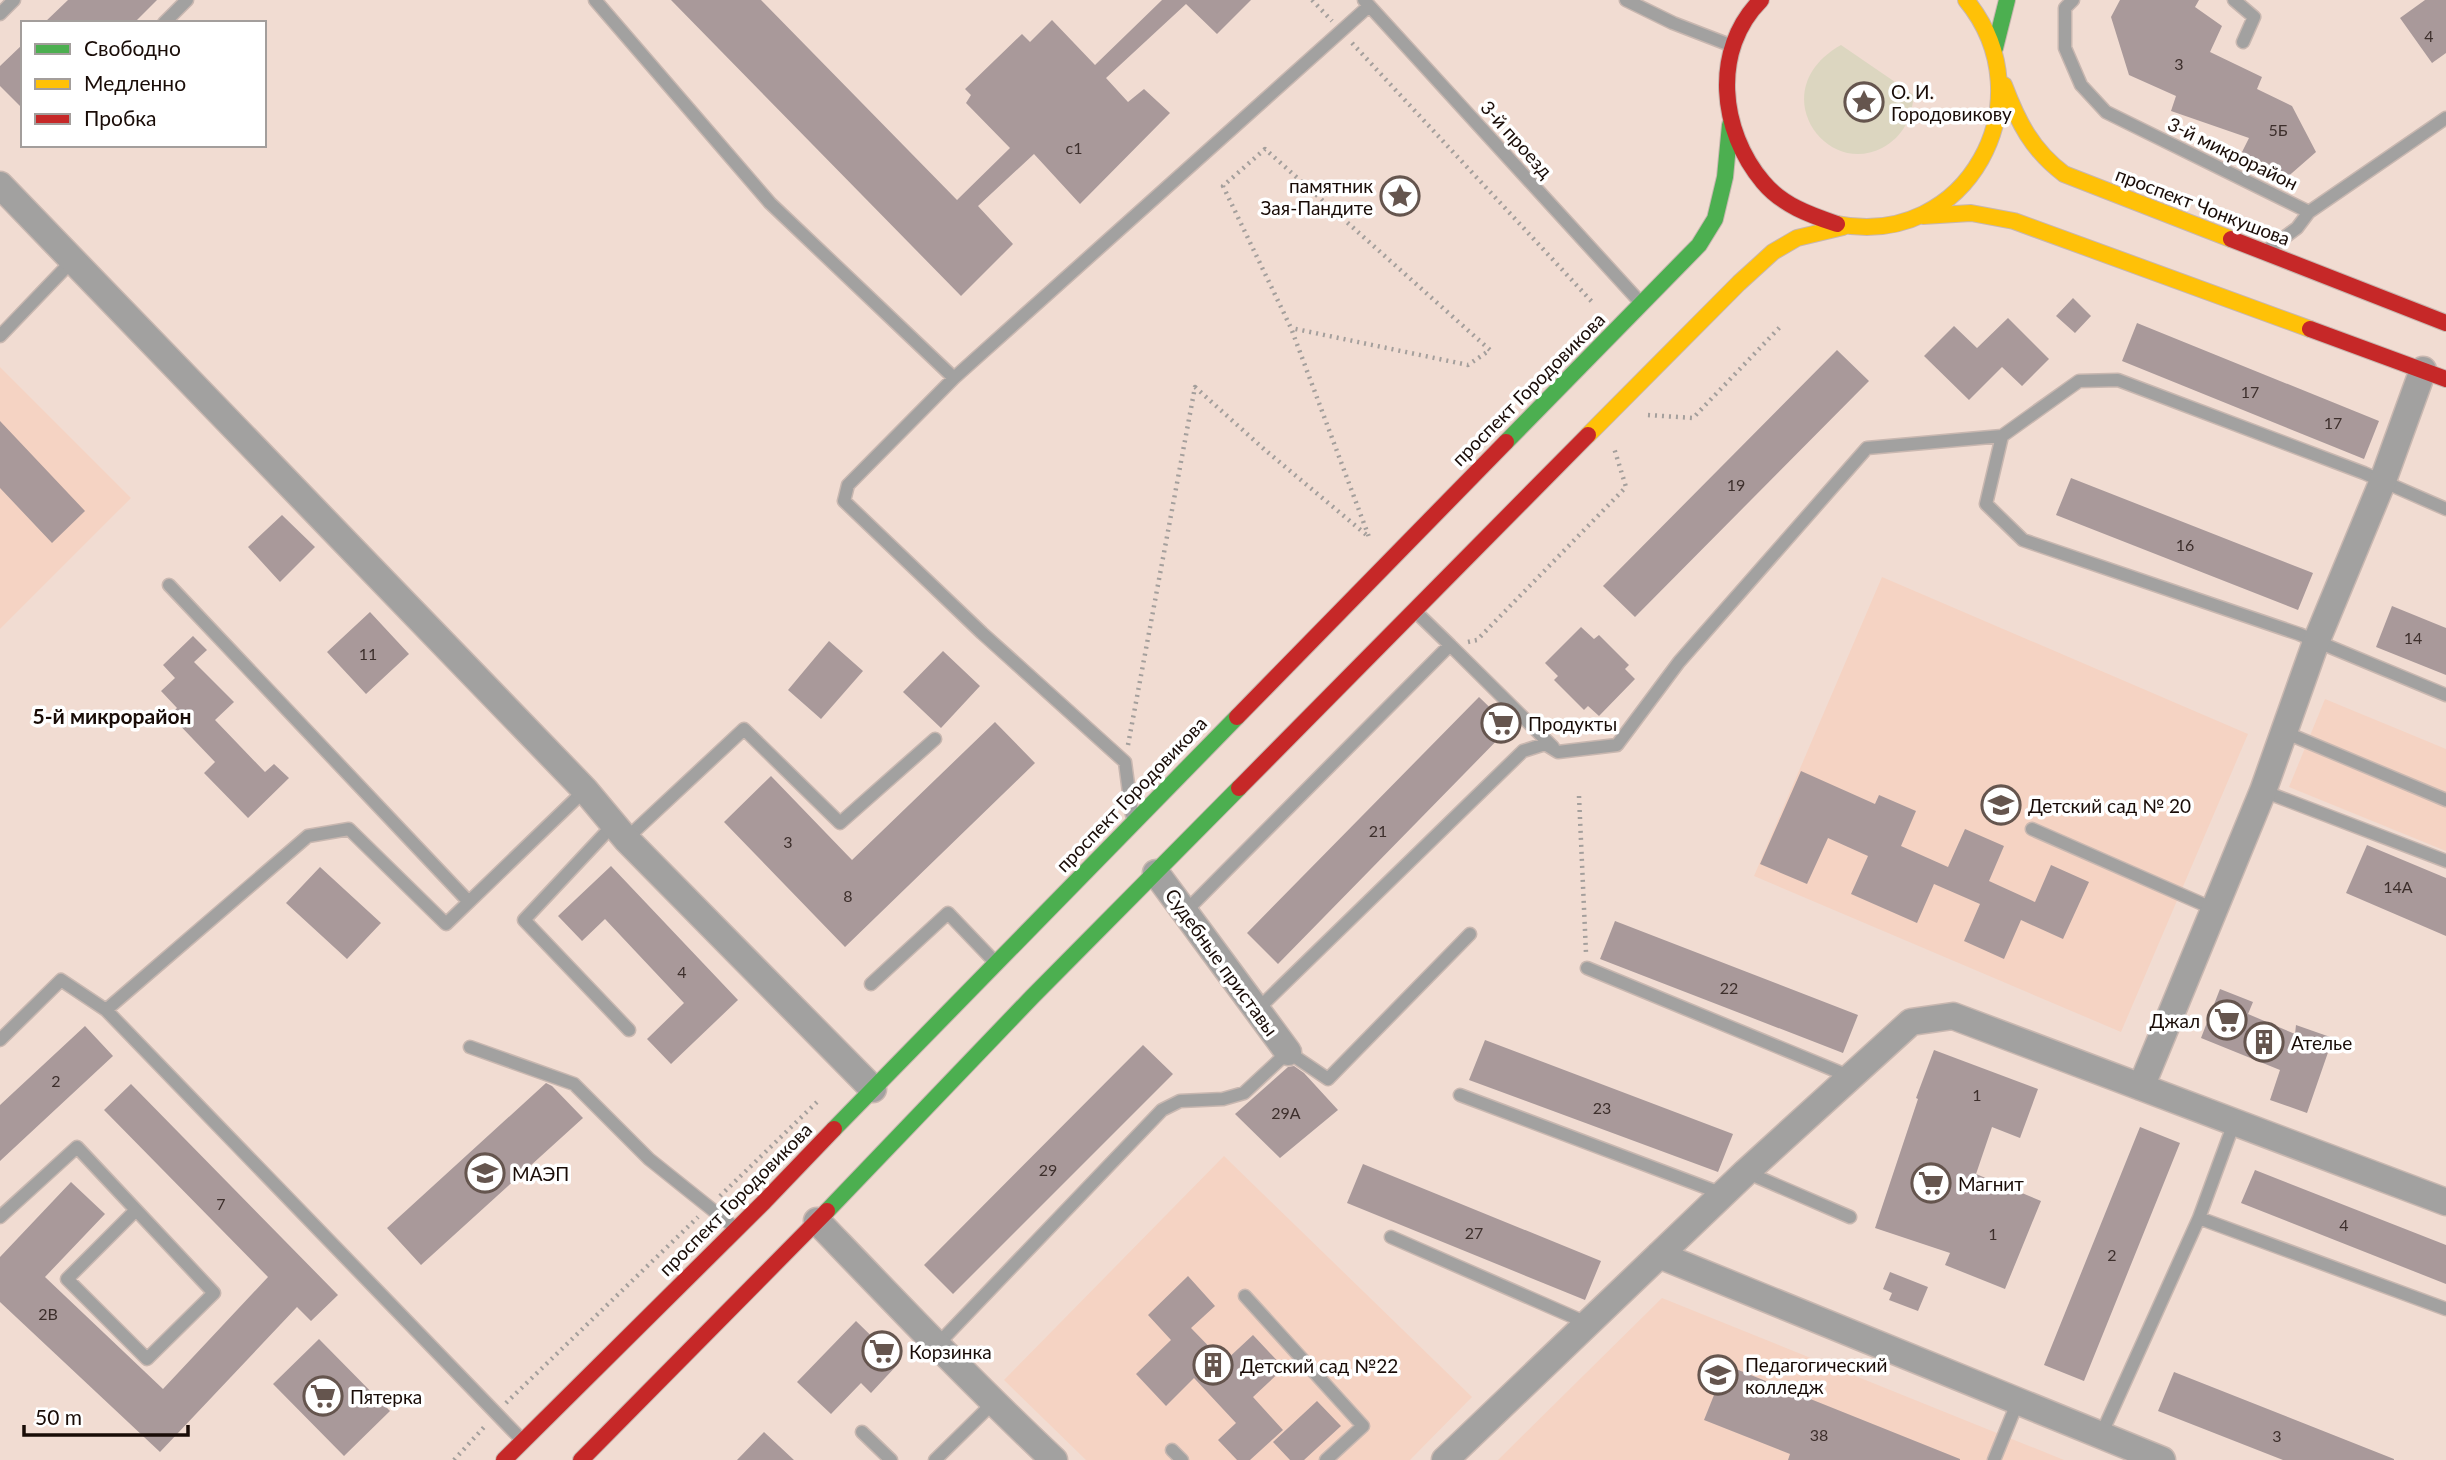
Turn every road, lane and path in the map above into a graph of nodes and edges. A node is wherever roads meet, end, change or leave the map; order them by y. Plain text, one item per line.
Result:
1 (14, 0) edge
2 (187, 0) edge
3 (595, 0) edge
4 (1312, 0) edge
5 (1626, 0) edge
6 (1761, 0) edge
7 (1966, 0) edge
8 (2007, 0) edge
9 (2073, 0) edge
10 (2234, 0) edge
11 (1366, 3) edge
12 (0, 14) edge
13 (166, 21) edge
14 (1341, 31) junction
15 (2243, 43) dead end
16 (1733, 46) junction
17 (1995, 48) junction
18 (1998, 68) junction
19 (2446, 118) edge
20 (1730, 125) junction
21 (3, 193) edge
22 (2309, 212) junction
23 (1922, 216) junction
24 (1843, 227) junction
25 (2264, 253) junction
26 (72, 261) junction
27 (1642, 303) junction
28 (1594, 304) dead end
29 (2446, 323) edge
30 (1780, 327) dead end
31 (1291, 328) junction
32 (0, 336) edge
33 (2435, 375) edge
34 (954, 378) junction
35 (1640, 423) dead end
36 (2002, 436) junction
37 (1622, 440) dead end
38 (2382, 483) junction
39 (2446, 509) edge
40 (169, 585) dead end
41 (1415, 611) junction
42 (2316, 642) junction
43 (1450, 645) junction
44 (2446, 695) edge
45 (2284, 732) junction
46 (935, 739) dead end
47 (1558, 752) junction
48 (1125, 762) junction
49 (585, 790) junction
50 (2263, 791) junction
51 (1579, 796) dead end
52 (2446, 800) edge
53 (1132, 822) junction
54 (2032, 829) dead end
55 (620, 832) junction
56 (2446, 861) edge
57 (1156, 873) junction
58 (469, 902) junction
59 (2214, 909) junction
60 (1184, 913) junction
61 (1470, 934) dead end
62 (1000, 967) junction
63 (1587, 968) joint
64 (871, 984) dead end
65 (106, 1010) junction
66 (1257, 1010) junction
67 (629, 1030) dead end
68 (0, 1040) edge
69 (470, 1047) dead end
70 (1288, 1052) junction
71 (1851, 1077) junction
72 (2141, 1087) junction
73 (873, 1088) junction
74 (823, 1095) dead end
75 (1460, 1095) dead end
76 (2234, 1123) junction
77 (1746, 1172) junction
78 (1723, 1194) junction
79 (2446, 1202) edge
80 (709, 1207) junction
81 (136, 1210) junction
82 (0, 1217) edge
83 (1850, 1217) dead end
84 (2199, 1218) junction
85 (737, 1229) junction
86 (803, 1230) junction
87 (1391, 1237) dead end
88 (1659, 1255) junction
89 (1245, 1296) dead end
90 (2446, 1309) edge
91 (1588, 1324) junction
92 (938, 1344) junction
93 (2018, 1401) junction
94 (993, 1403) junction
95 (496, 1413) junction
96 (862, 1433) dead end
97 (2101, 1435) junction
98 (524, 1442) junction
99 (1172, 1450) dead end
100 (454, 1460) edge
101 (504, 1460) edge
102 (581, 1460) edge
103 (891, 1460) edge
104 (935, 1460) edge
105 (1054, 1460) edge
106 (1182, 1460) edge
107 (1326, 1460) edge
108 (1445, 1460) edge
109 (1994, 1460) edge
110 (2162, 1460) edge

1 - 12 lane
2 - 13 lane
3 - 34 lane
4 - 14 path
5 - 16 lane
6 - 16 street
7 - 17 street
8 - 17 street
9 - 22 lane, 3-й микрорайон
10 - 15 lane
11 - 14 lane
11 - 27 lane, 3-й проезд
14 - 28 path
14 - 34 lane
16 - 20 street
17 - 18 street
18 - 23 street
18 - 25 street, проспект Чонкушова
19 - 22 lane, 3-й микрорайон
20 - 24 street
20 - 27 street, проспект Городовикова
21 - 26 street
22 - 25 lane
23 - 24 street
23 - 33 street
24 - 41 street
25 - 29 street, проспект Чонкушова
26 - 32 lane
26 - 49 street
27 - 53 street, проспект Городовикова
30 - 35 path
31 - 31 path
31 - 48 path
33 - 38 street
34 - 48 lane
36 - 38 lane
36 - 42 lane
36 - 47 lane
37 - 43 path
38 - 39 lane
38 - 42 street
40 - 58 lane
41 - 43 lane
41 - 57 street
42 - 44 lane
42 - 45 street
43 - 47 lane
43 - 60 lane
45 - 50 street
45 - 52 lane
46 - 55 lane
47 - 66 lane
48 - 53 lane
49 - 55 street
49 - 58 lane
50 - 56 lane
50 - 59 street
51 - 63 path
53 - 62 street, проспект Городовикова
54 - 59 lane
55 - 67 lane
55 - 73 street
57 - 60 street, Судебные приставы
57 - 86 street
58 - 65 lane
59 - 72 street
60 - 66 street, Судебные приставы
61 - 70 lane
62 - 64 lane
62 - 73 street, проспект Городовикова
63 - 71 lane
65 - 68 lane
65 - 95 lane
66 - 70 street, Судебные приставы
69 - 80 lane
70 - 92 lane
71 - 72 street
71 - 77 street
72 - 76 street
73 - 85 street, проспект Городовикова
74 - 80 path
75 - 78 lane
76 - 79 street
76 - 84 lane
77 - 78 street
77 - 83 lane
78 - 88 street
80 - 85 lane
80 - 95 path
81 - 81 lane
81 - 82 lane
84 - 90 lane
84 - 97 lane
85 - 98 street, проспект Городовикова
86 - 92 street
86 - 102 street
87 - 91 lane
88 - 91 street
88 - 93 street
89 - 107 lane
91 - 108 street
92 - 94 street
93 - 97 street
93 - 109 lane
94 - 104 lane
94 - 105 street
95 - 98 lane
95 - 100 path
96 - 103 lane
97 - 110 street
98 - 101 street, проспект Городовикова
99 - 106 lane

